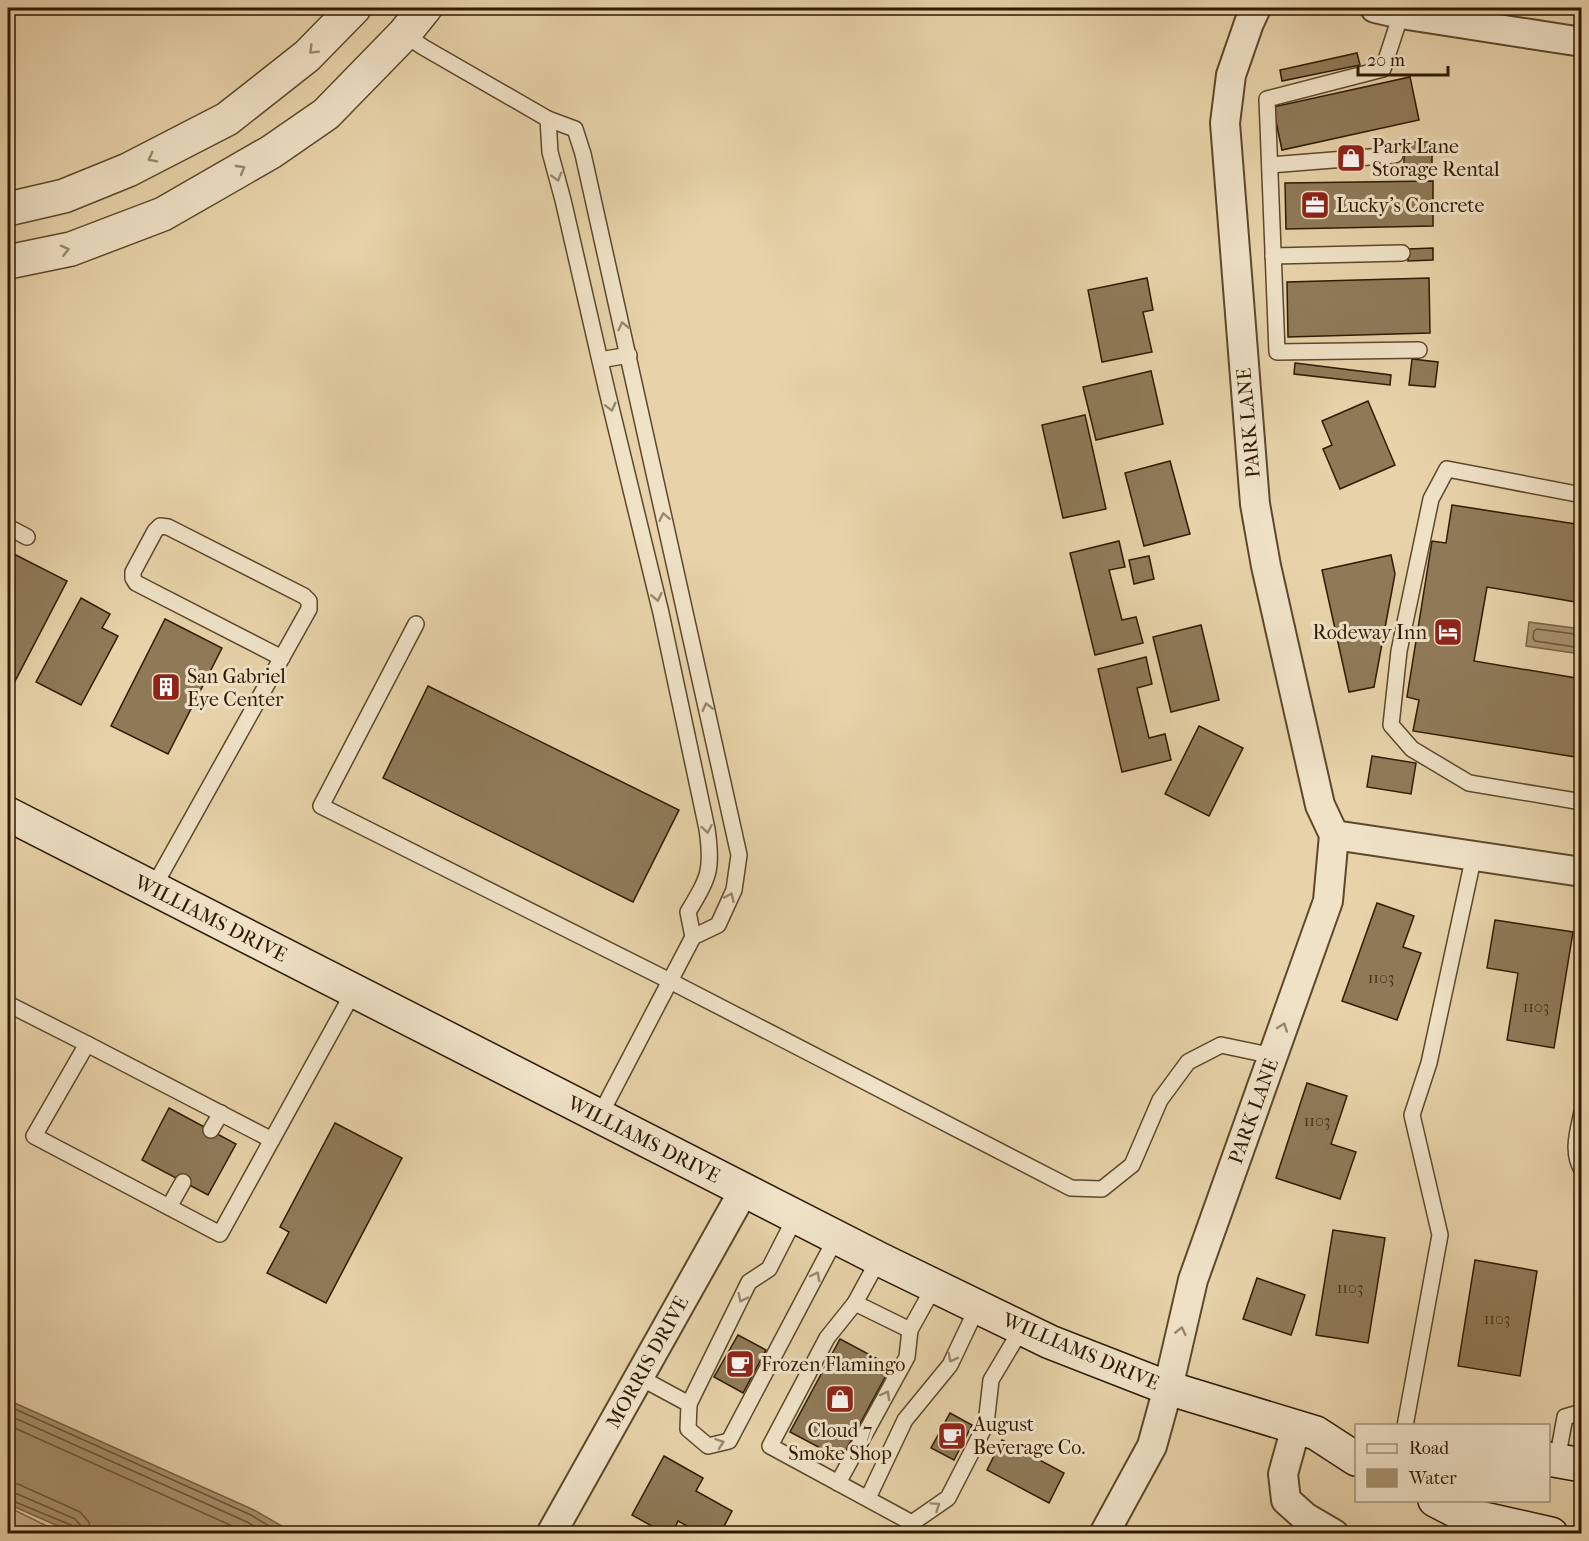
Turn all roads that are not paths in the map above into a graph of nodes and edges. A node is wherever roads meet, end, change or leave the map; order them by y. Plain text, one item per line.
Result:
1 (354, 8) edge
2 (425, 8) edge
3 (1256, 8) edge
4 (1388, 11) edge
5 (404, 34) junction
6 (1581, 42) edge
7 (549, 119) junction
8 (1395, 155) dead end
9 (1270, 165) junction
10 (8, 209) edge
11 (1402, 253) dead end
12 (1273, 256) junction
13 (8, 262) edge
14 (1419, 350) dead end
15 (629, 355) junction
16 (600, 360) junction
17 (1581, 495) edge
18 (8, 527) edge
19 (27, 537) dead end
20 (674, 562) junction
21 (650, 568) junction
22 (416, 624) dead end
23 (282, 658) junction
24 (726, 790) junction
25 (701, 794) junction
26 (1581, 802) edge
27 (8, 814) edge
28 (1334, 835) junction
29 (1474, 855) junction
30 (1581, 872) edge
31 (153, 888) junction
32 (693, 938) junction
33 (670, 981) junction
34 (354, 991) junction
35 (8, 1004) edge
36 (87, 1044) junction
37 (1273, 1056) junction
38 (1581, 1112) edge
39 (221, 1113) junction
40 (599, 1117) junction
41 (211, 1131) dead end
42 (272, 1140) junction
43 (1581, 1170) edge
44 (183, 1182) dead end
45 (744, 1191) junction
46 (169, 1207) junction
47 (796, 1216) junction
48 (837, 1236) junction
49 (879, 1259) junction
50 (935, 1285) junction
51 (855, 1303) junction
52 (978, 1306) junction
53 (1022, 1328) junction
54 (910, 1330) junction
55 (639, 1377) junction
56 (1168, 1388) junction
57 (689, 1404) junction
58 (1581, 1412) edge
59 (1405, 1424) edge
60 (1306, 1430) junction
61 (1355, 1431) edge
62 (1355, 1458) edge
63 (1562, 1462) edge
64 (838, 1483) junction
65 (868, 1498) junction
66 (1439, 1502) edge
67 (551, 1533) edge
68 (1104, 1533) edge
69 (1334, 1533) edge
70 (1551, 1533) edge

1 -> 10 main road
2 - 5 main road
3 - 28 street, PARK LANE
4 - 6 street
4 - 9 lane
5 - 7 lane
13 -> 5 main road
15 -> 7 lane
7 -> 16 lane
8 - 9 lane
9 - 12 lane
11 - 12 lane
12 - 14 lane
15 - 16 lane
20 -> 15 lane
16 -> 21 lane
17 - 26 lane
18 - 19 lane
20 - 21 lane
24 -> 20 lane
21 -> 25 lane
22 - 33 lane
23 - 23 lane
23 - 31 lane
24 - 25 lane
32 -> 24 lane
25 -> 32 lane
27 - 31 main road, WILLIAMS DRIVE
28 - 29 street
37 -> 28 street, PARK LANE
29 - 30 street
29 - 59 lane
31 - 34 main road, WILLIAMS DRIVE
32 - 33 lane
33 - 37 lane
33 - 40 lane
34 - 40 main road, WILLIAMS DRIVE
34 - 42 lane
35 - 36 lane
36 - 39 lane
36 - 46 lane
56 -> 37 street, PARK LANE
38 - 43 lane
39 - 41 lane
39 - 42 lane
40 - 45 main road, WILLIAMS DRIVE
42 - 46 lane
44 - 46 lane
45 - 47 main road, WILLIAMS DRIVE
45 - 55 street, MORRIS DRIVE
47 - 48 main road, WILLIAMS DRIVE
47 -> 57 lane
48 - 49 main road, WILLIAMS DRIVE
57 -> 48 lane
49 - 50 main road, WILLIAMS DRIVE
49 - 51 lane
50 - 52 main road, WILLIAMS DRIVE
50 - 54 lane
51 - 54 lane
51 - 64 lane
52 - 53 main road, WILLIAMS DRIVE
52 -> 65 lane
53 - 56 main road, WILLIAMS DRIVE
65 -> 53 lane
64 -> 54 lane
55 - 57 lane
55 - 67 street, MORRIS DRIVE
56 - 60 main road, WILLIAMS DRIVE
56 - 68 street, PARK LANE
58 - 63 lane
60 - 61 main road, WILLIAMS DRIVE
60 - 62 main road, WILLIAMS DRIVE
60 - 69 street
64 - 65 lane
66 - 70 main road

